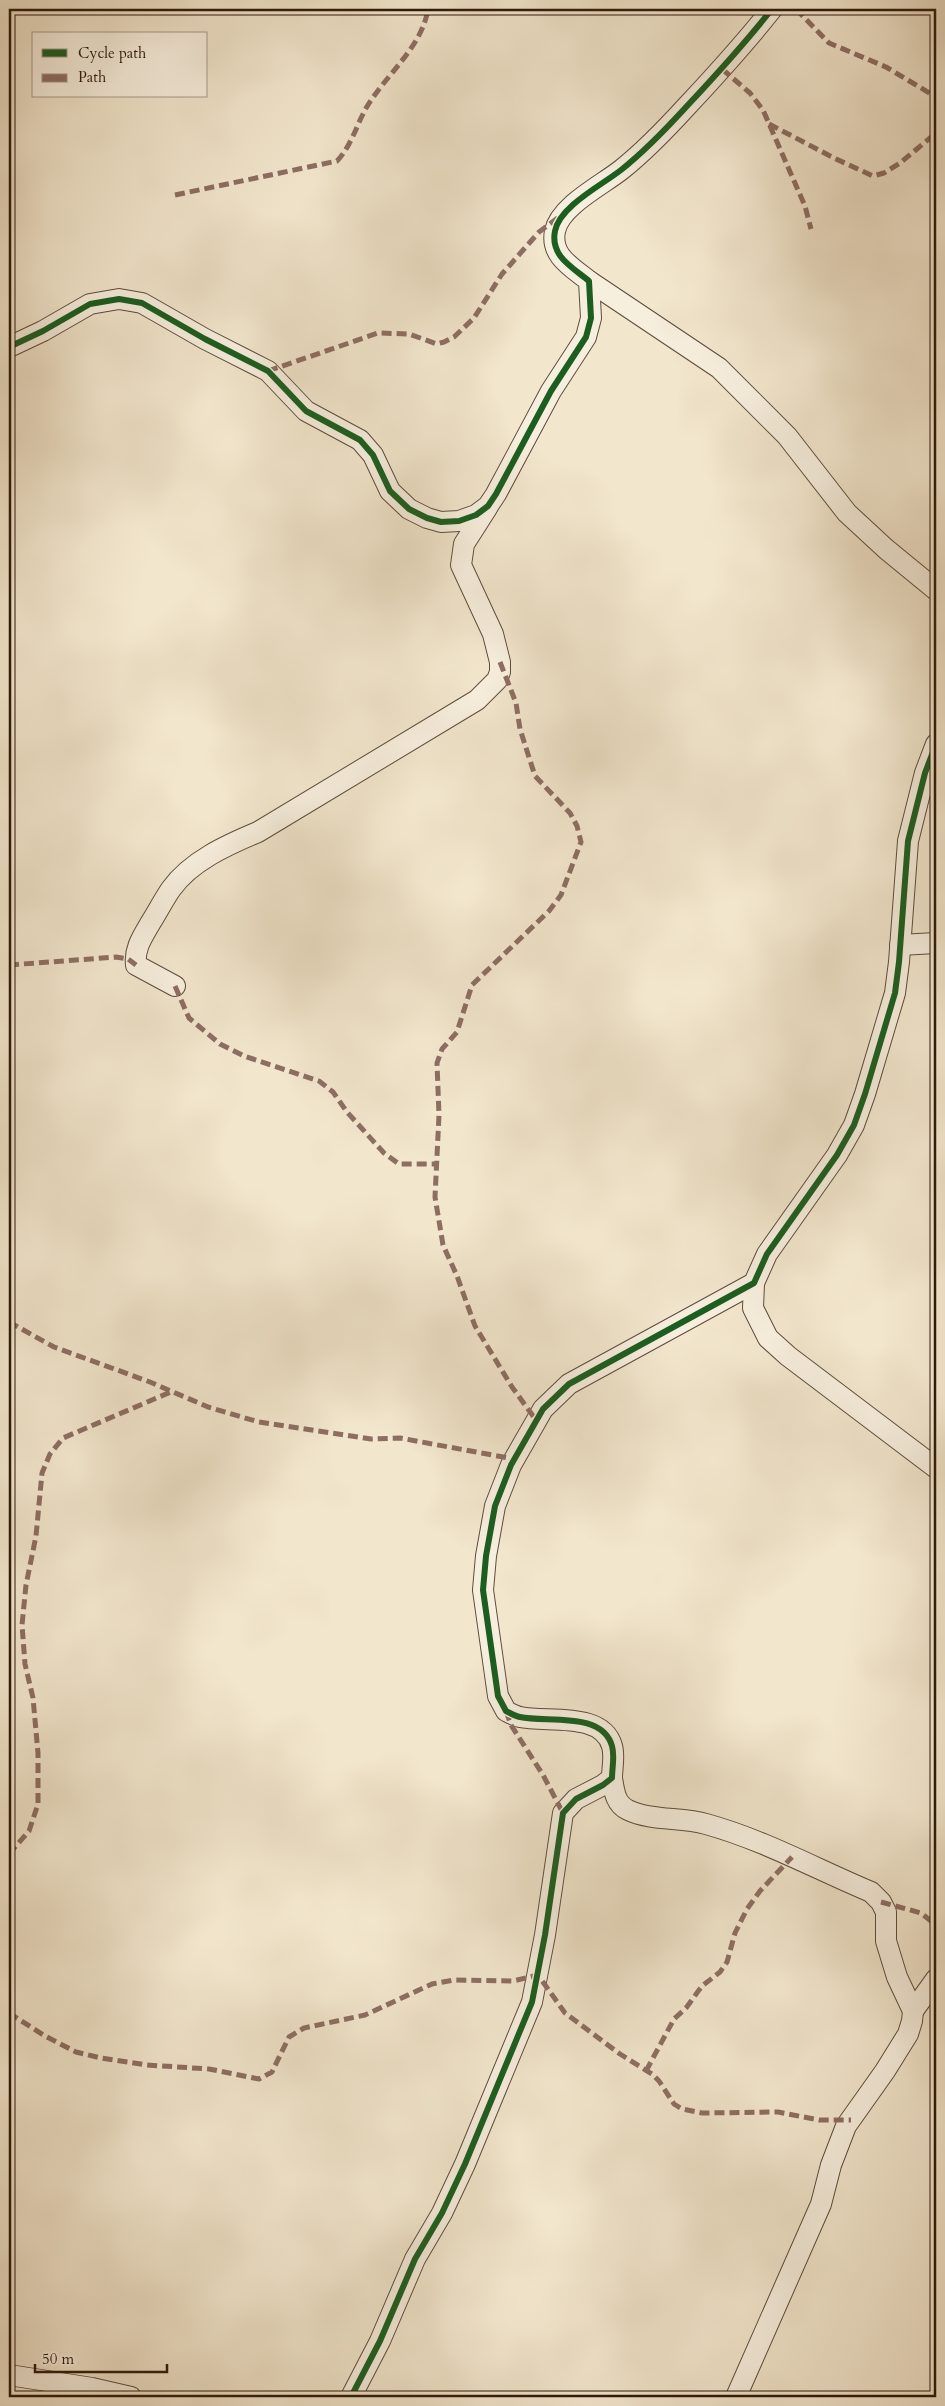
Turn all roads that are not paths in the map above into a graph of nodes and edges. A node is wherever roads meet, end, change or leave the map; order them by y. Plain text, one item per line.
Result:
1 (772, 9) edge
2 (589, 281) junction
3 (9, 347) edge
4 (496, 494) junction
5 (936, 590) edge
6 (936, 744) edge
7 (936, 943) edge
8 (900, 945) junction
9 (175, 986) dead end
10 (754, 1283) junction
11 (936, 1468) edge
12 (612, 1778) junction
13 (936, 1979) edge
14 (913, 2011) junction
15 (9, 2375) edge
16 (131, 2397) edge
17 (351, 2397) edge
18 (736, 2397) edge

1 - 2 street
2 - 4 street
2 - 5 street
3 - 4 street
4 - 9 street
6 - 8 street
7 - 8 street
8 - 10 street
10 - 11 street
10 - 12 street
12 - 14 street
12 - 17 street
13 - 14 street
14 - 18 street
15 - 16 street

